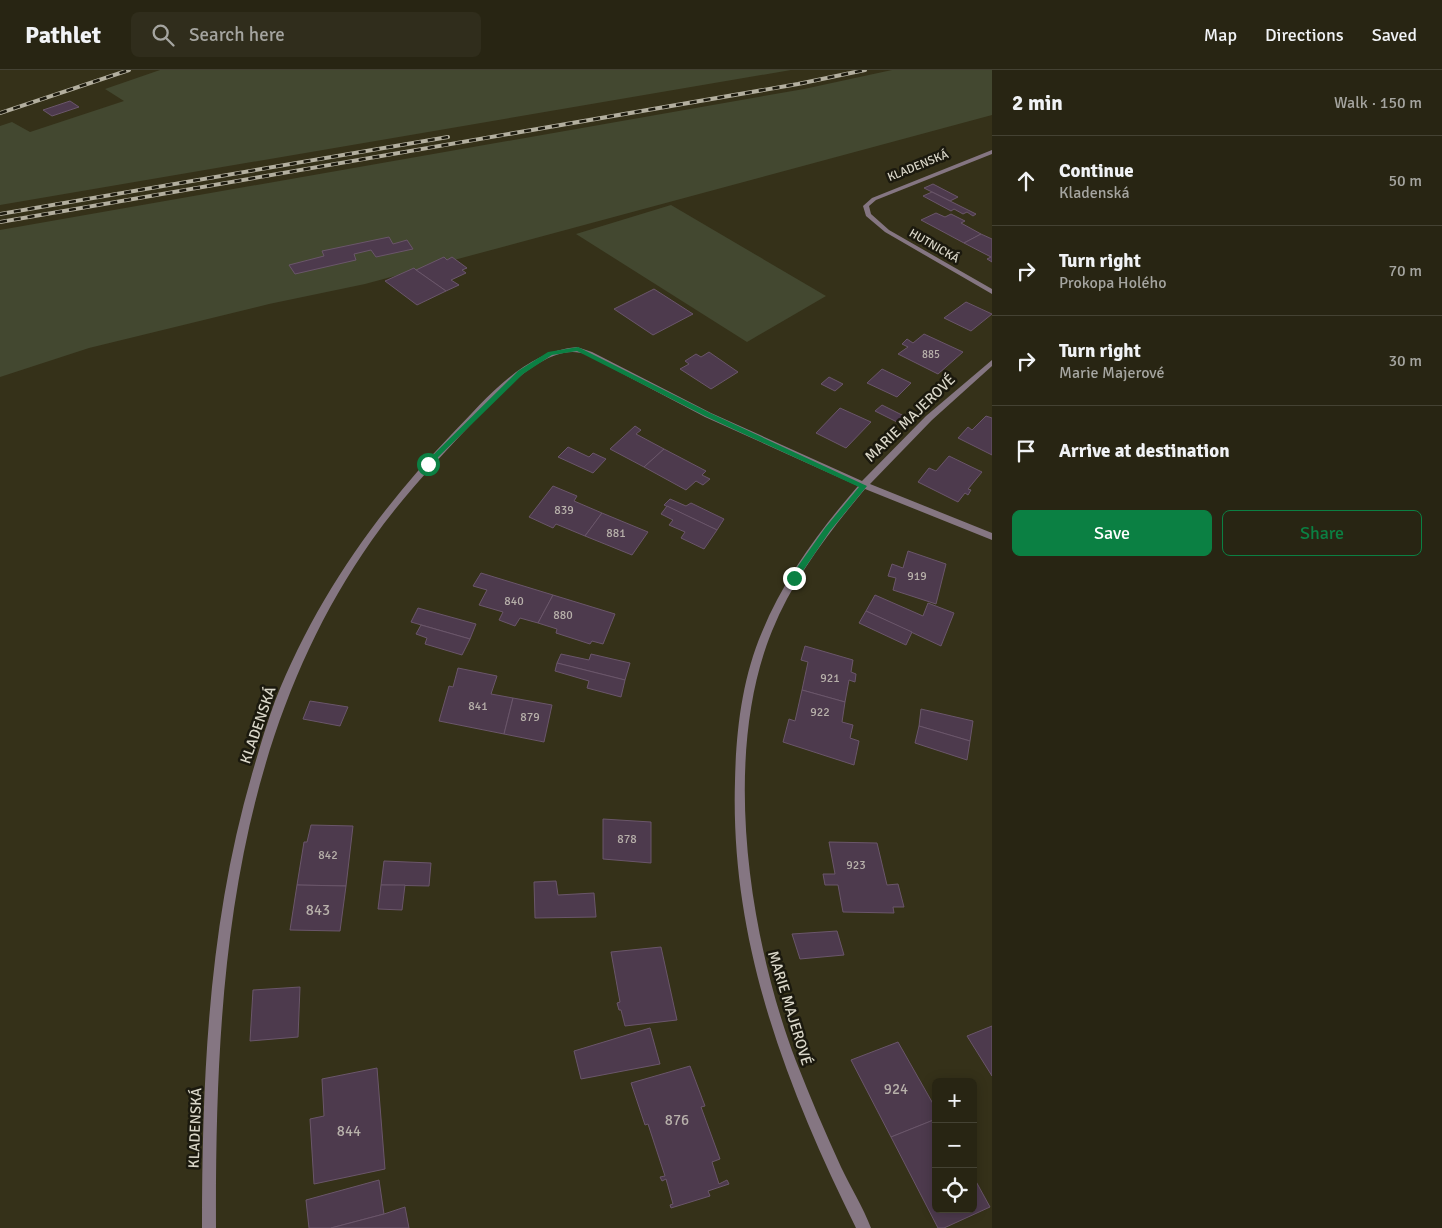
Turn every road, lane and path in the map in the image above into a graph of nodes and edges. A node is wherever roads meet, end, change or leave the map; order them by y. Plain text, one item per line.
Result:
1 (992, 152) edge
2 (868, 215) joint
3 (992, 292) edge
4 (992, 362) edge
5 (864, 486) junction
6 (992, 537) edge
7 (209, 1228) edge
8 (864, 1228) edge

1 - 2 street, KLADENSKÁ
2 - 3 street, HUTNICKÁ
4 - 5 street, MARIE MAJEROVÉ
5 - 6 street
5 - 7 street, KLADENSKÁ
5 - 8 street, MARIE MAJEROVÉ

